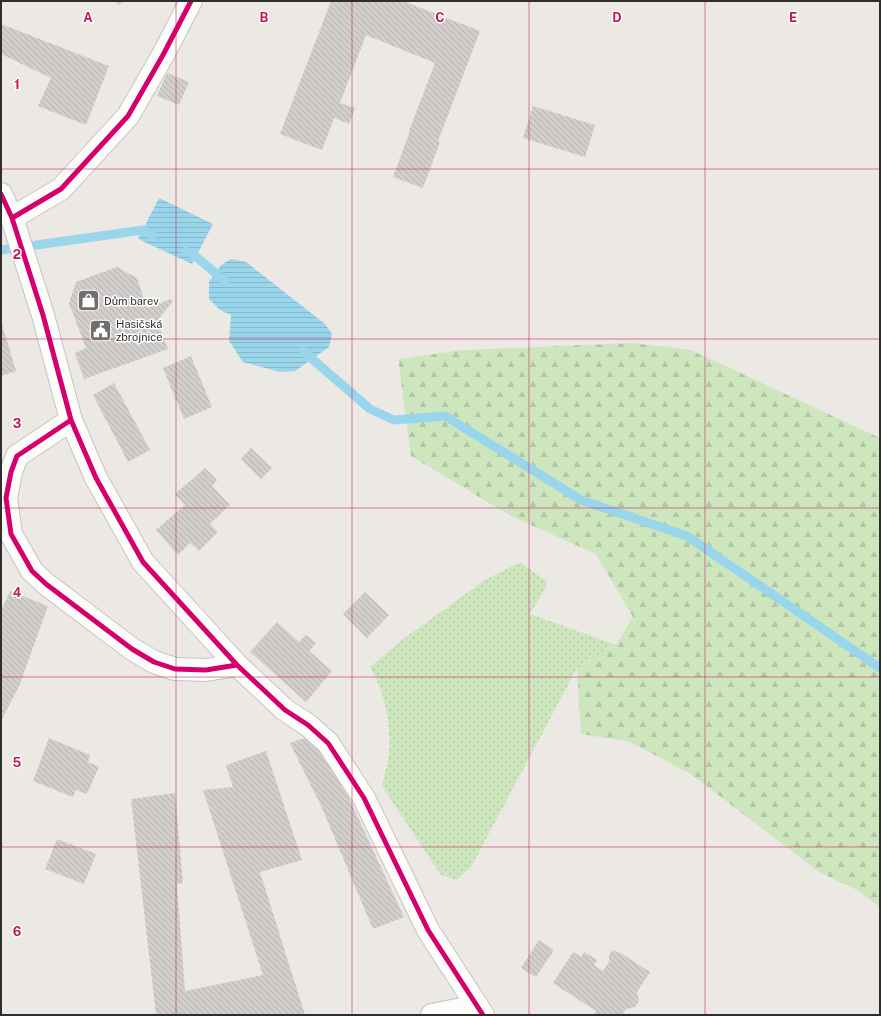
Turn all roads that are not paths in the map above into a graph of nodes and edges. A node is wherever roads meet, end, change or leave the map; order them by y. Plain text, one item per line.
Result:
1 (191, 1) edge
2 (1, 194) edge
3 (12, 218) junction
4 (71, 420) junction
5 (237, 666) junction
6 (480, 1011) edge
7 (432, 1015) edge

1 - 3 street
2 - 3 street
3 - 4 street
4 - 5 street
4 - 5 street
5 - 6 street
6 - 7 street

